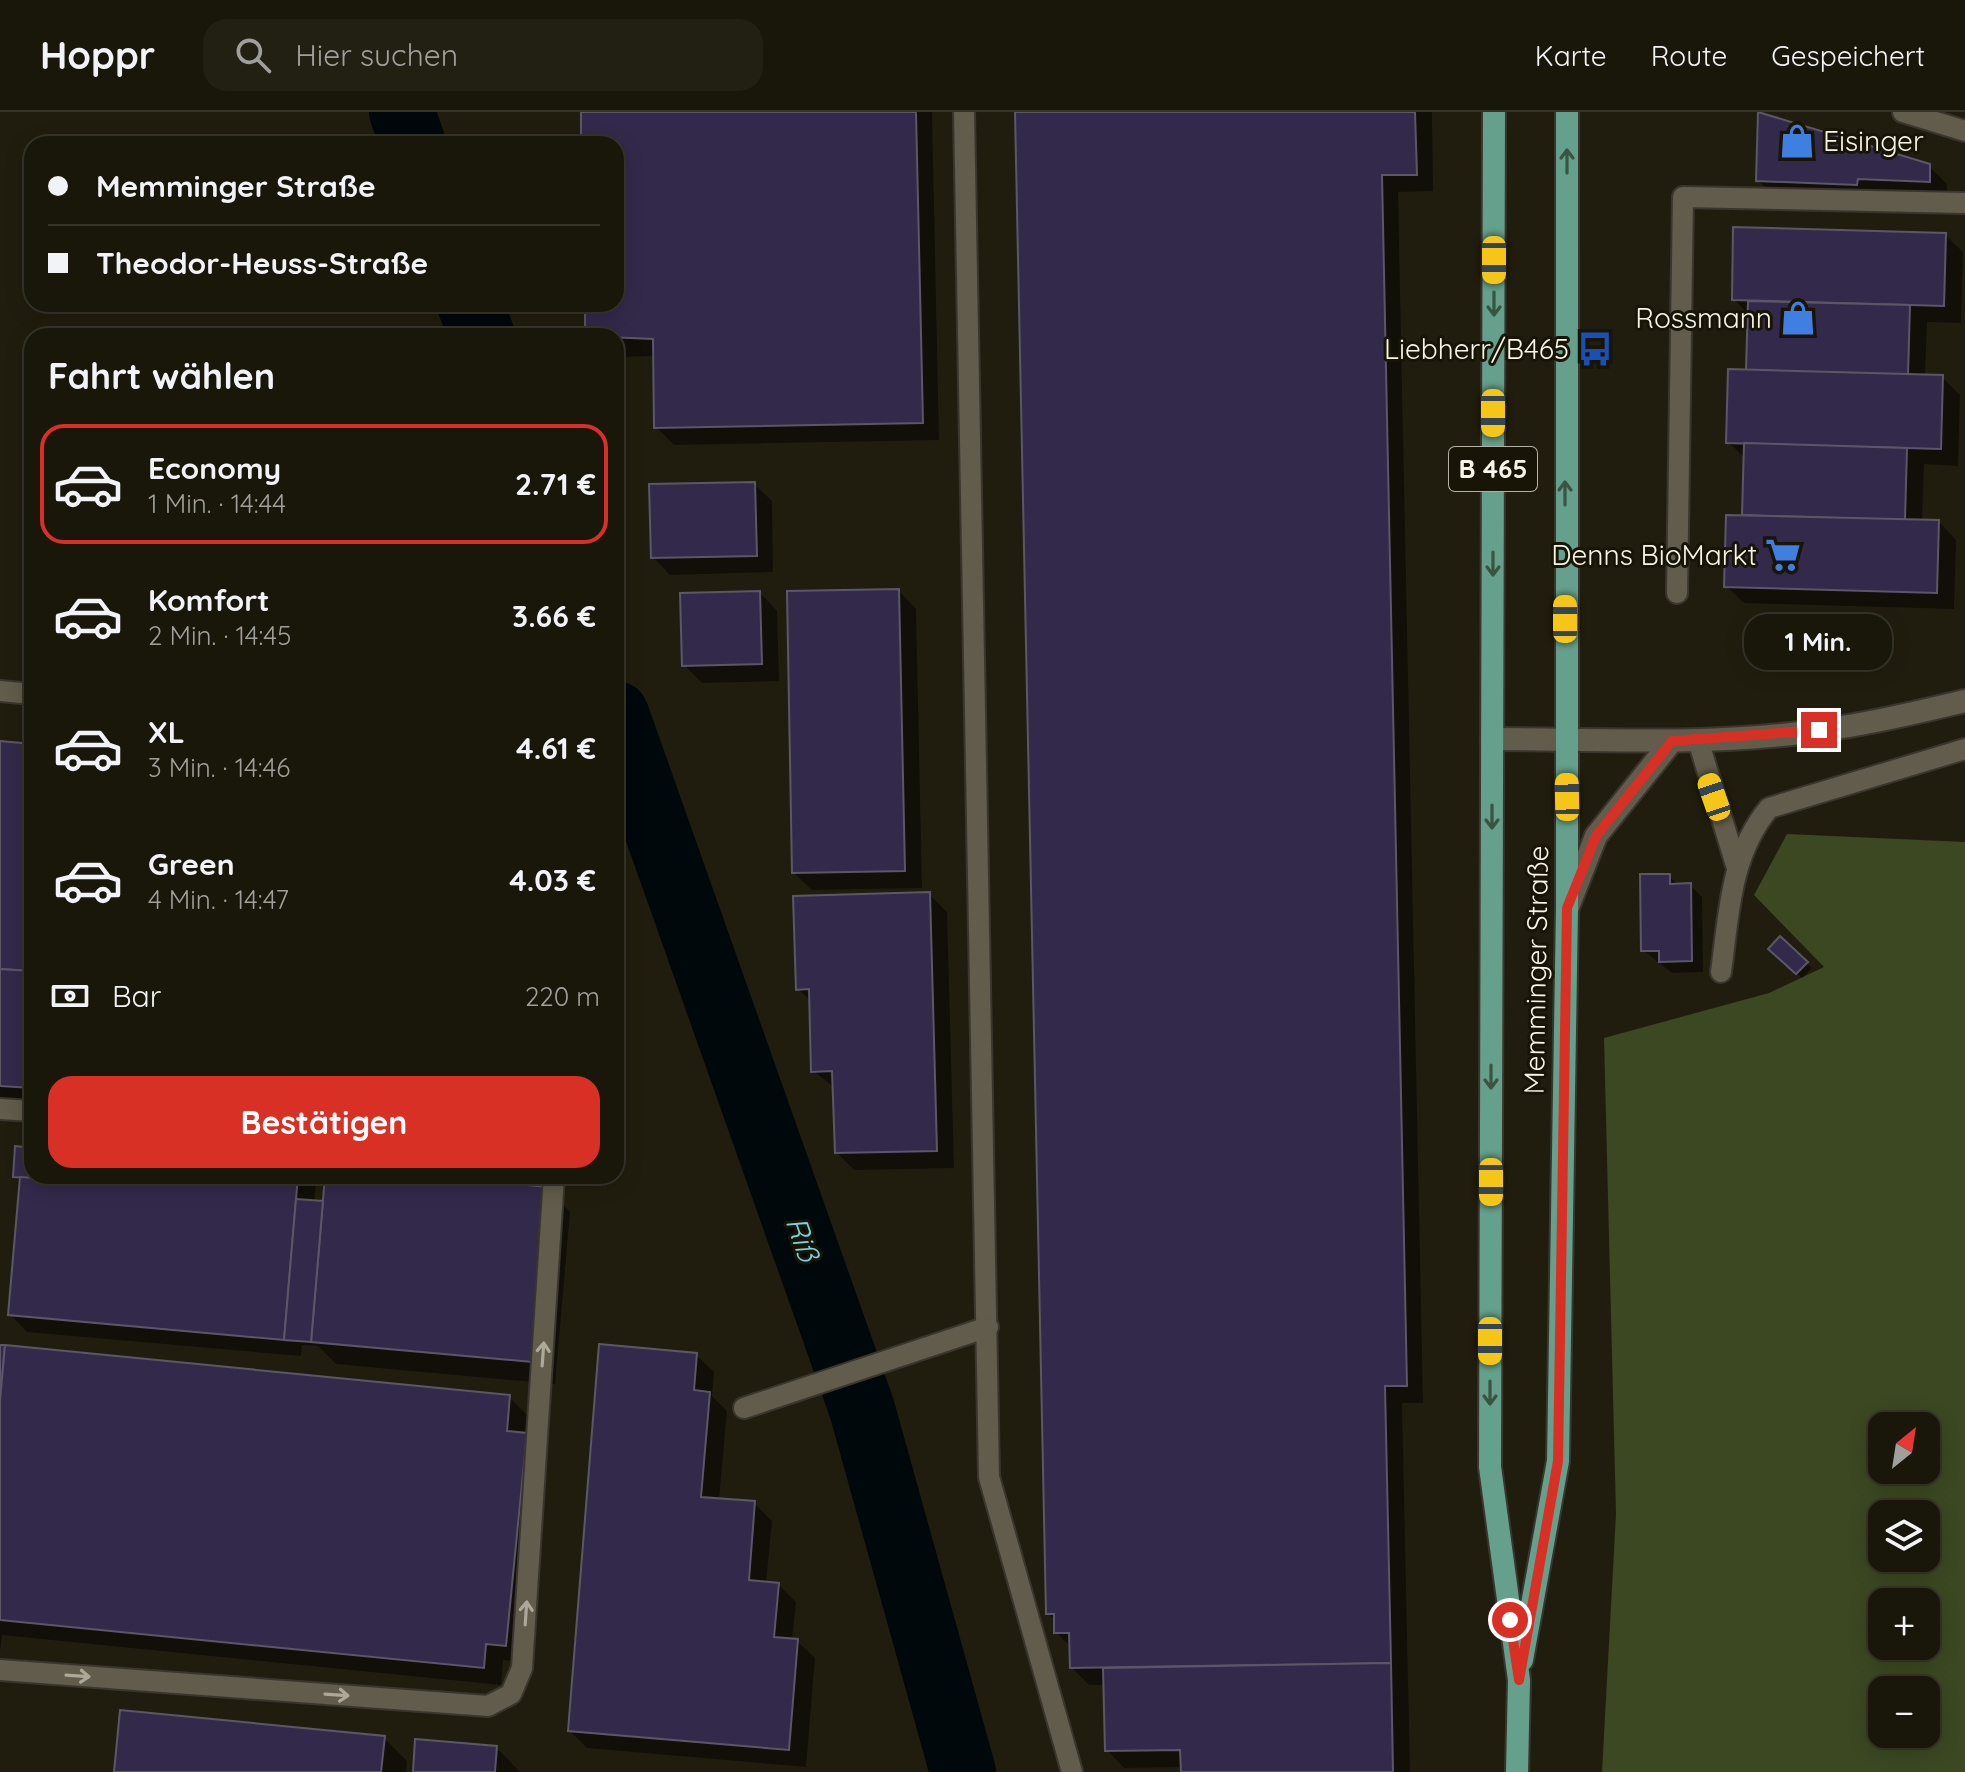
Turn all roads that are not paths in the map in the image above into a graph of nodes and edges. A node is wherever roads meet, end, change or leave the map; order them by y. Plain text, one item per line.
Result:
1 (964, 112) edge
2 (1494, 112) edge
3 (1567, 112) edge
4 (1903, 112) edge
5 (1965, 131) edge
6 (1965, 203) edge
7 (1677, 593) dead end
8 (0, 691) edge
9 (24, 693) edge
10 (1965, 701) edge
11 (1492, 739) junction
12 (1566, 739) junction
13 (1698, 740) junction
14 (1672, 741) junction
15 (1965, 749) edge
16 (1736, 865) junction
17 (1567, 908) junction
18 (1721, 972) dead end
19 (0, 1109) edge
20 (24, 1110) edge
21 (553, 1184) edge
22 (988, 1327) junction
23 (744, 1408) dead end
24 (0, 1670) edge
25 (1519, 1680) junction
26 (1072, 1772) edge
27 (1517, 1772) edge

1 - 22 lane
2 -> 11 main road, Memminger Straße / B 465
12 -> 3 main road, Memminger Straße / B 465
4 - 5 lane
6 - 7 lane
8 - 9 lane
10 - 13 street
11 - 12 street
11 -> 25 main road, Memminger Straße / B 465
12 - 14 street
12 - 17 main road, Memminger Straße / B 465
13 - 14 street
13 - 16 lane
14 - 17 street
15 - 16 lane
16 - 18 lane
17 - 25 main road, Memminger Straße / B 465
19 - 20 lane
24 -> 21 lane
22 - 23 lane
22 - 26 lane
25 - 27 main road, Memminger Straße / B 465

